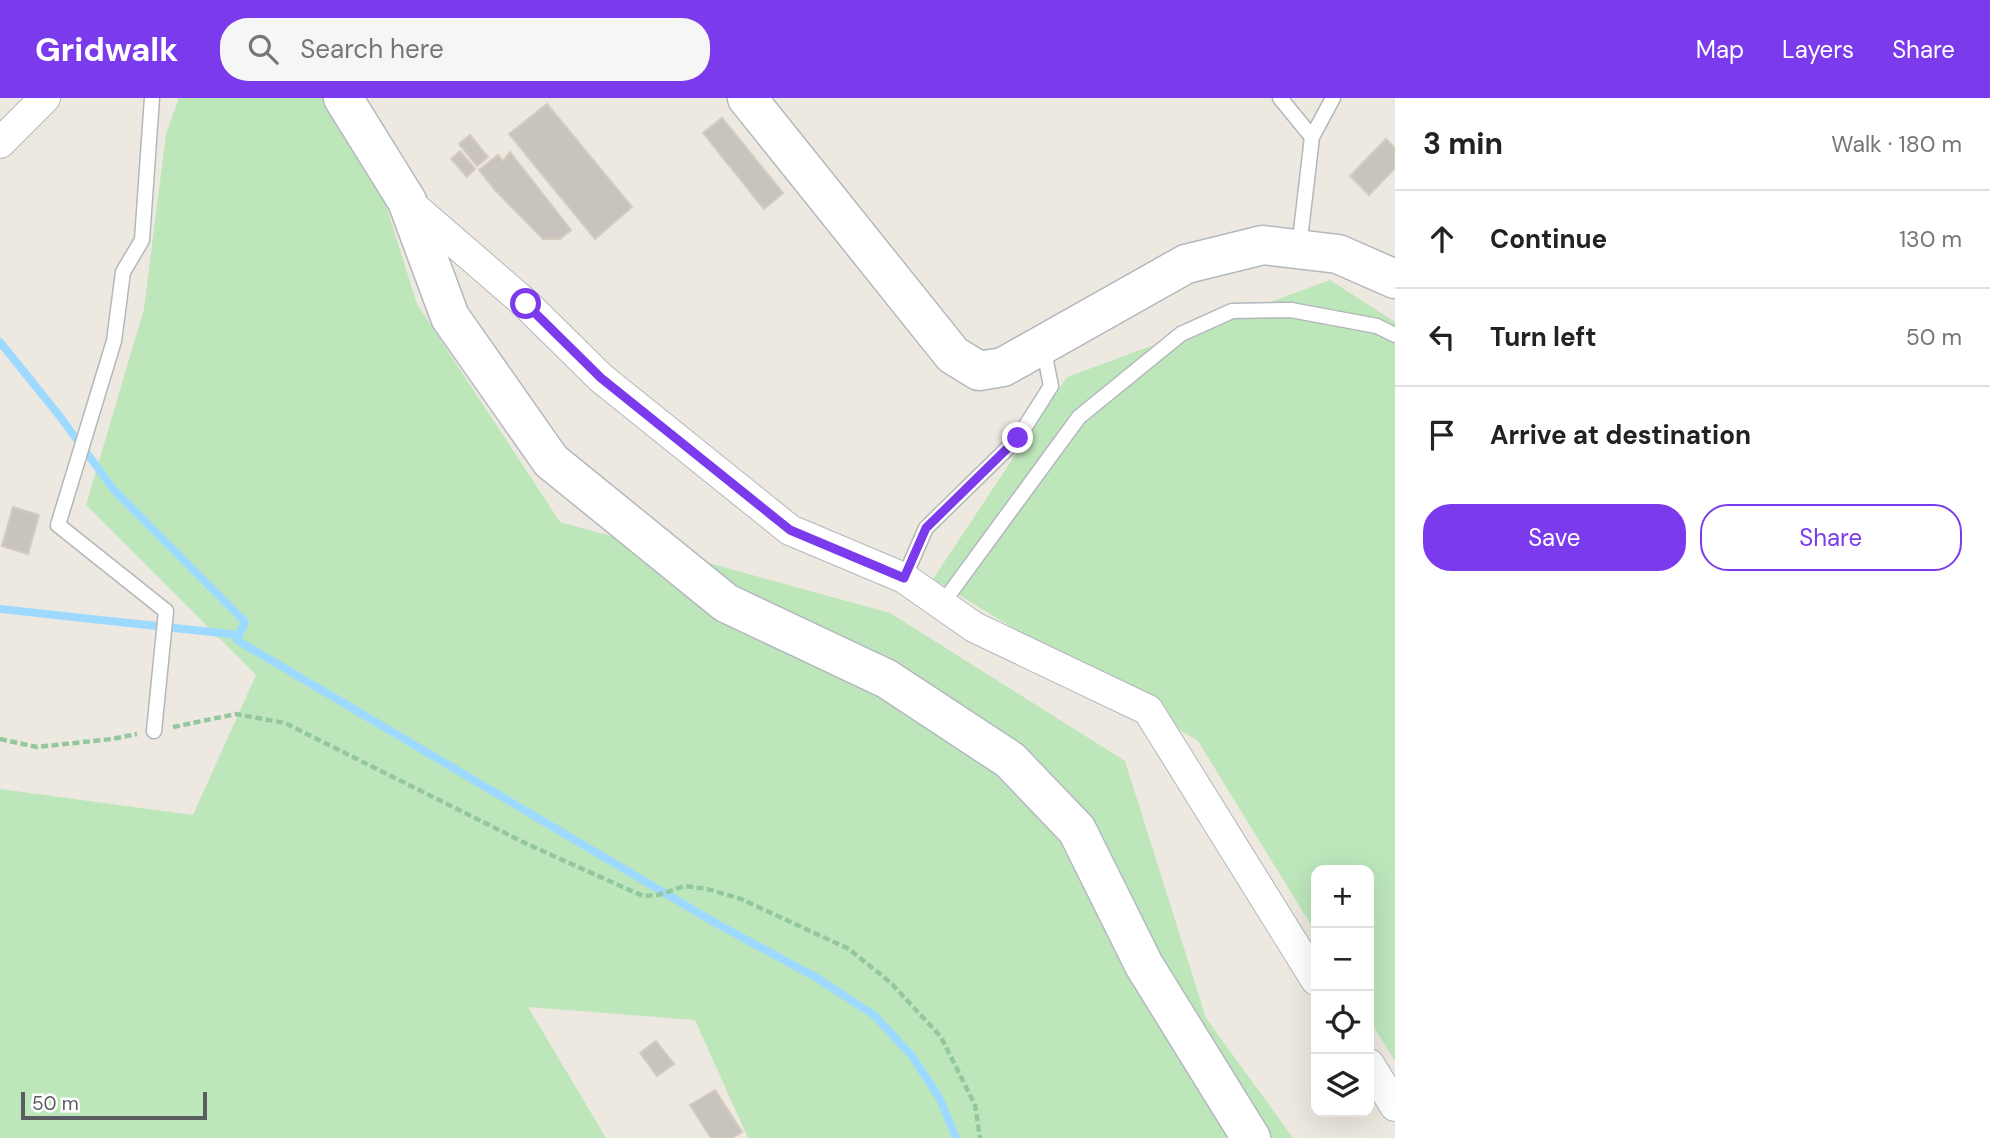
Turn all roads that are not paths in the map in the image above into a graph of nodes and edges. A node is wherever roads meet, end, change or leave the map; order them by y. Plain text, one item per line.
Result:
1 (46, 98) edge
2 (152, 98) edge
3 (343, 98) edge
4 (747, 98) edge
5 (1280, 98) edge
6 (1333, 98) edge
7 (1312, 137) junction
8 (0, 144) edge
9 (407, 201) junction
10 (1299, 249) junction
11 (1395, 279) edge
12 (1395, 335) edge
13 (1043, 345) junction
14 (904, 578) junction
15 (942, 604) junction
16 (154, 731) road end
17 (1311, 972) edge
18 (1374, 1072) edge
19 (1395, 1106) edge
20 (1251, 1138) edge

1 - 8 street
2 - 16 lane
3 - 9 street
4 - 13 street
5 - 7 lane
6 - 7 lane
7 - 10 lane
9 - 14 street
9 - 20 street
10 - 11 street
10 - 13 street
12 - 15 lane
13 - 14 lane
14 - 15 street
15 - 17 street
18 - 19 street

